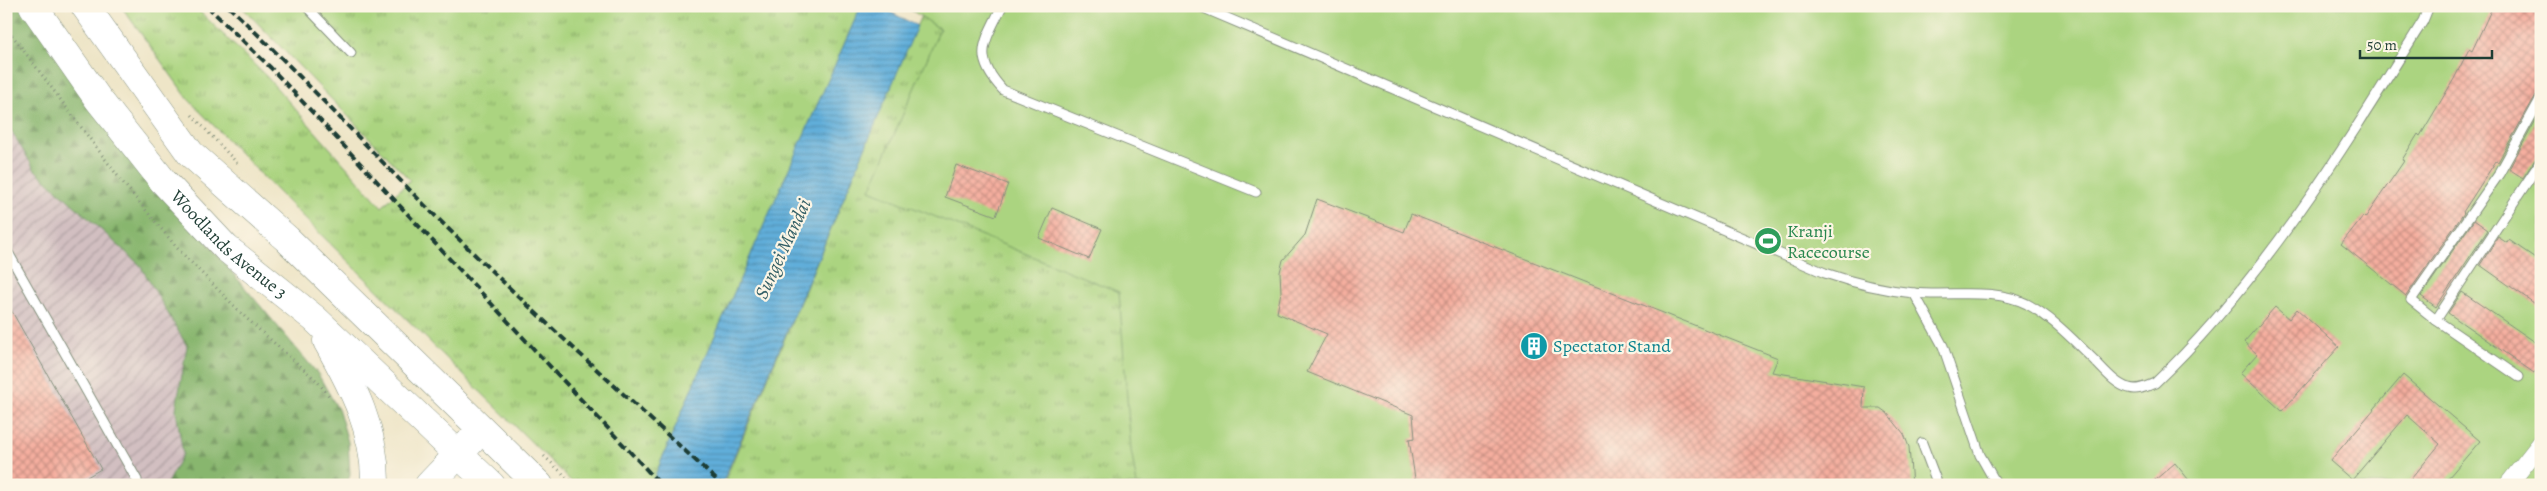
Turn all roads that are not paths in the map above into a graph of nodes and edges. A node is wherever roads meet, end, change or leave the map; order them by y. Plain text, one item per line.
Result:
1 (33, 6) edge
2 (85, 6) edge
3 (306, 6) edge
4 (1002, 6) edge
5 (1199, 6) edge
6 (2429, 6) edge
7 (351, 53) dead end
8 (2541, 98) edge
9 (2541, 161) edge
10 (1256, 192) dead end
11 (6, 249) edge
12 (1914, 293) junction
13 (315, 319) junction
14 (2436, 320) junction
15 (2520, 377) dead end
16 (483, 430) junction
17 (1922, 443) dead end
18 (2541, 443) edge
19 (459, 454) junction
20 (508, 456) junction
21 (485, 483) edge
22 (137, 485) edge
23 (375, 485) edge
24 (429, 485) edge
25 (539, 485) edge
26 (1938, 485) edge
27 (1997, 485) edge
28 (2508, 485) edge

1 - 13 main road, Woodlands Avenue 3
2 - 16 main road
3 - 7 lane
4 - 10 lane
5 - 12 lane
6 - 12 lane
8 - 14 lane
9 - 14 lane
11 - 22 lane
12 - 27 lane
13 - 19 main road, Woodlands Avenue 3
13 - 23 main road
14 - 15 lane
16 - 19 main road
16 - 20 main road
17 - 26 lane
18 - 28 street
19 - 21 main road, Woodlands Avenue 3
19 - 24 main road
20 - 21 main road
20 - 25 main road

